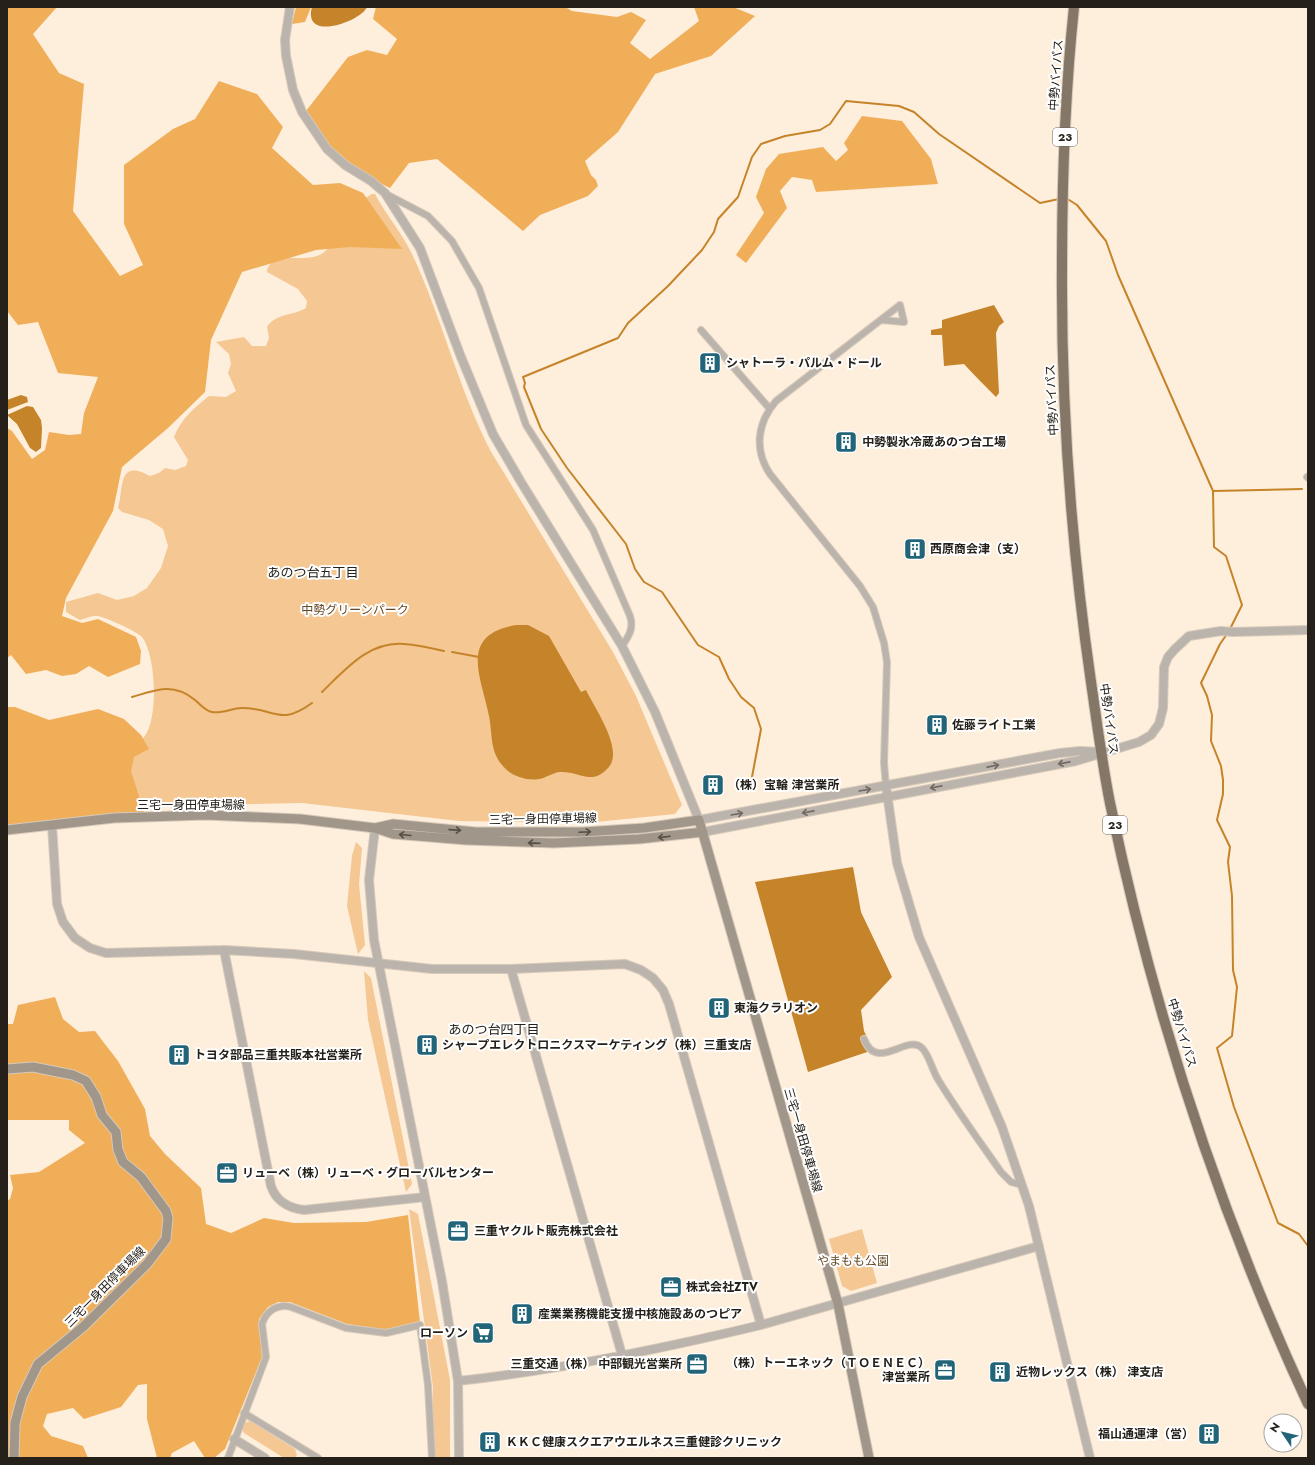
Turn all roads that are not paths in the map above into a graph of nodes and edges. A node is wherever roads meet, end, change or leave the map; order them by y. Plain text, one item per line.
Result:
1 (290, 7) edge
2 (1074, 7) edge
3 (385, 193) junction
4 (882, 320) dead end
5 (701, 330) dead end
6 (770, 409) junction
7 (1308, 630) edge
8 (622, 646) junction
9 (1101, 752) junction
10 (886, 786) junction
11 (888, 796) junction
12 (699, 820) junction
13 (52, 825) junction
14 (375, 828) junction
15 (7, 830) edge
16 (703, 832) junction
17 (224, 950) junction
18 (378, 964) junction
19 (511, 969) junction
20 (864, 1039) dead end
21 (7, 1069) edge
22 (1022, 1185) junction
23 (425, 1197) junction
24 (1039, 1246) junction
25 (838, 1304) junction
26 (761, 1325) junction
27 (622, 1355) junction
28 (458, 1381) junction
29 (1308, 1404) edge
30 (244, 1413) junction
31 (234, 1439) junction
32 (307, 1451) junction
33 (14, 1458) edge
34 (228, 1458) edge
35 (265, 1458) edge
36 (303, 1458) edge
37 (318, 1458) edge
38 (432, 1458) edge
39 (459, 1458) edge
40 (869, 1458) edge
41 (1090, 1458) edge

1 - 3 street
2 - 9 highway, 中勢バイパス / 23
3 - 8 street
3 - 8 street
4 - 6 street
5 - 6 street
6 - 10 street
7 - 9 street
8 - 12 street
10 -> 9 street
9 -> 11 street
9 - 29 highway, 中勢バイパス / 23
10 - 11 street
12 -> 10 street
11 -> 16 street
11 - 22 street
14 -> 12 main road, 三宅一身田停車場線
12 - 16 main road, 三宅一身田停車場線
13 - 14 main road, 三宅一身田停車場線
13 - 15 main road, 三宅一身田停車場線
13 - 17 street
16 -> 14 main road, 三宅一身田停車場線
14 - 18 street
16 - 25 main road, 三宅一身田停車場線
17 - 18 street
17 - 23 street
18 - 19 street
18 - 23 street
19 - 26 street
19 - 27 street
20 - 22 street
21 - 33 main road, 三宅一身田停車場線
22 - 24 street
23 - 28 street
24 - 25 street
24 - 41 street
25 - 26 street
25 - 40 main road, 三宅一身田停車場線
26 - 27 street
27 - 28 street
28 - 39 street
30 - 31 street
30 - 32 street
30 - 38 street
31 - 34 street
31 - 35 street
32 - 36 street
32 - 37 street

